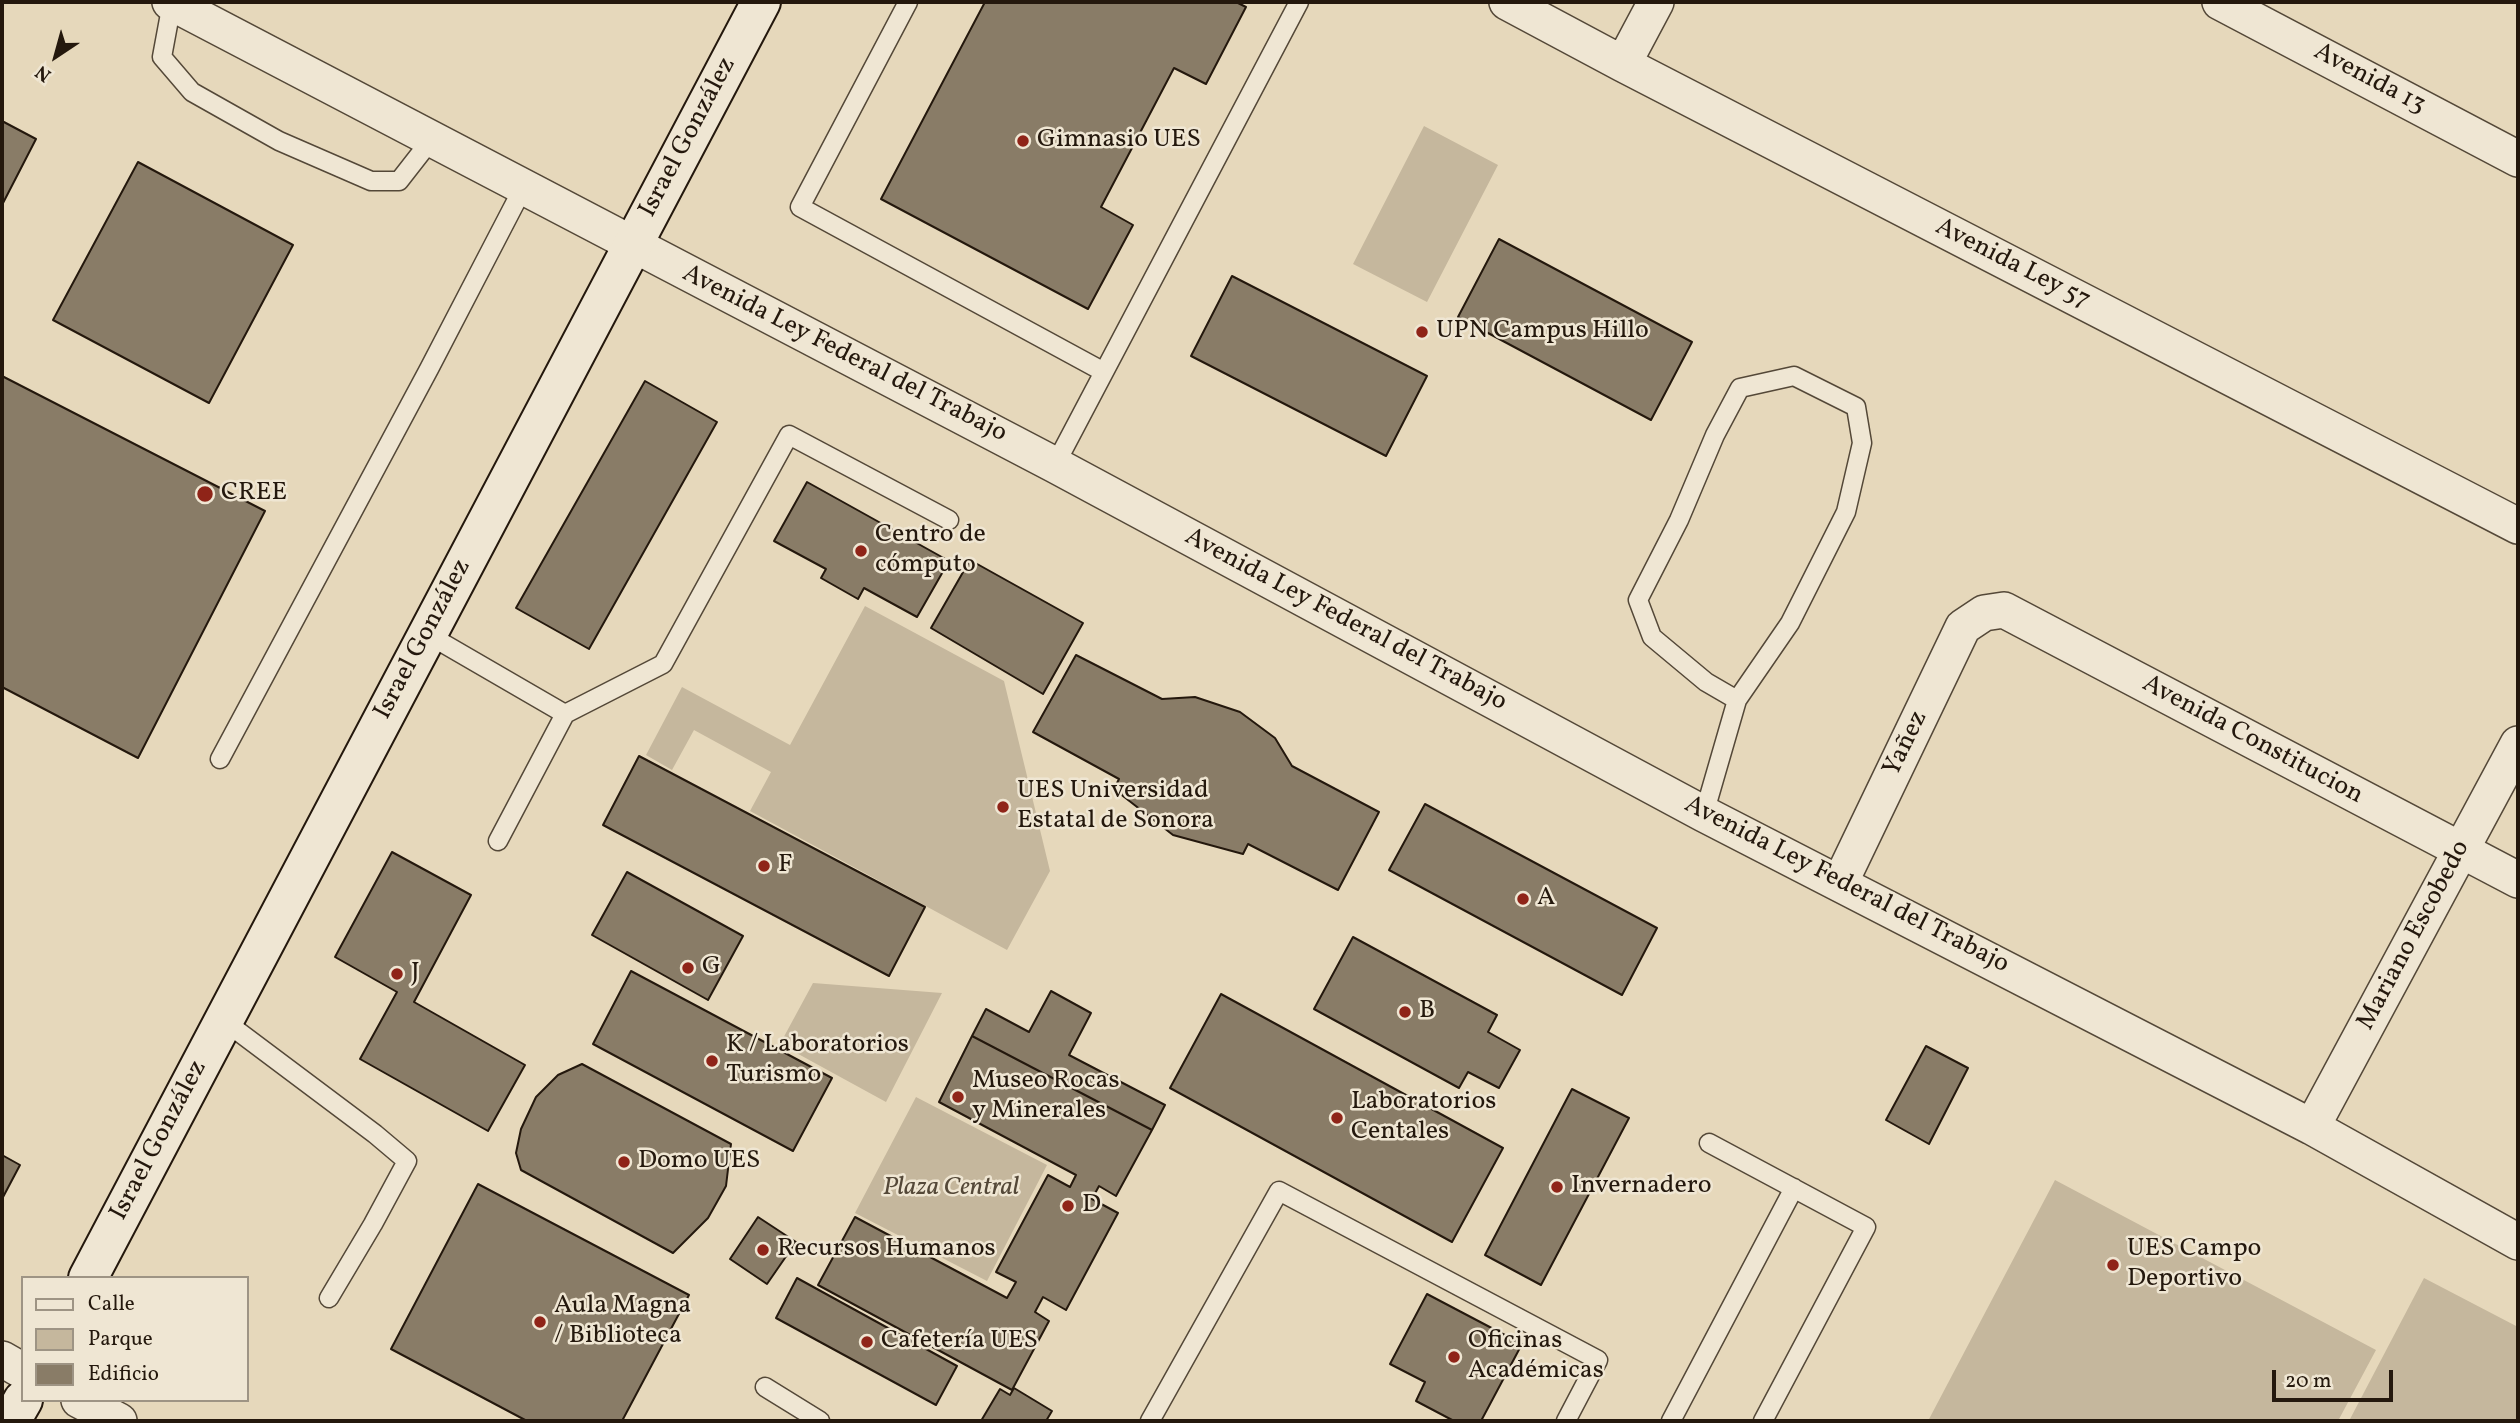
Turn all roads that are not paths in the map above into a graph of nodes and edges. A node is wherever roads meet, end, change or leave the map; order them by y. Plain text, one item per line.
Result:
1 (171, 2) edge
2 (761, 2) edge
3 (908, 2) edge
4 (1299, 2) edge
5 (1507, 2) edge
6 (1656, 2) edge
7 (2220, 2) edge
8 (1623, 64) junction
9 (431, 140) junction
10 (2518, 159) edge
11 (523, 188) junction
12 (633, 246) junction
13 (1104, 372) junction
14 (1055, 465) junction
15 (949, 520) dead end
16 (2518, 526) edge
17 (1984, 613) joint
18 (427, 634) junction
19 (1737, 700) junction
20 (565, 714) junction
21 (2518, 744) edge
22 (220, 759) dead end
23 (1704, 814) junction
24 (498, 841) dead end
25 (2461, 850) junction
26 (2518, 880) edge
27 (1840, 883) junction
28 (223, 1020) junction
29 (2312, 1127) junction
30 (1709, 1143) dead end
31 (1794, 1188) junction
32 (2518, 1241) edge
33 (89, 1276) edge
34 (329, 1298) dead end
35 (2, 1359) edge
36 (21, 1370) edge
37 (765, 1387) dead end
38 (22, 1402) edge
39 (83, 1402) edge
40 (11, 1421) edge
41 (119, 1421) edge
42 (820, 1421) edge
43 (1150, 1421) edge
44 (1566, 1421) edge
45 (1671, 1421) edge
46 (1763, 1421) edge

1 - 9 street, Avenida Ley Federal del Trabajo
1 - 9 lane
2 - 12 street, Israel González
3 - 13 lane
4 - 13 lane
5 - 8 street, Avenida Ley 57
6 - 8 street
7 - 10 street, Avenida 13
8 - 16 street, Avenida Ley 57
9 - 11 street, Avenida Ley Federal del Trabajo
11 - 12 street, Avenida Ley Federal del Trabajo
11 - 22 lane
12 - 14 street, Avenida Ley Federal del Trabajo
12 - 18 street, Israel González
13 - 14 lane
14 - 23 street, Avenida Ley Federal del Trabajo
15 - 20 lane
17 - 25 street, Avenida Constitucion
17 - 27 street, Yañez
18 - 20 lane
18 - 28 street, Israel González
19 - 19 lane
19 - 23 lane
20 - 24 lane
21 - 25 street, Mariano Escobedo
23 - 27 street, Avenida Ley Federal del Trabajo
25 - 26 street, Avenida Constitucion
25 - 29 street, Mariano Escobedo
27 - 29 street, Avenida Ley Federal del Trabajo
28 - 33 street, Israel González
28 - 34 lane
29 - 32 street, Avenida Ley Federal del Trabajo
30 - 31 lane
31 - 45 lane
31 - 46 lane
35 - 36 street
37 - 42 lane
38 - 40 street
39 - 41 street
43 - 44 lane

